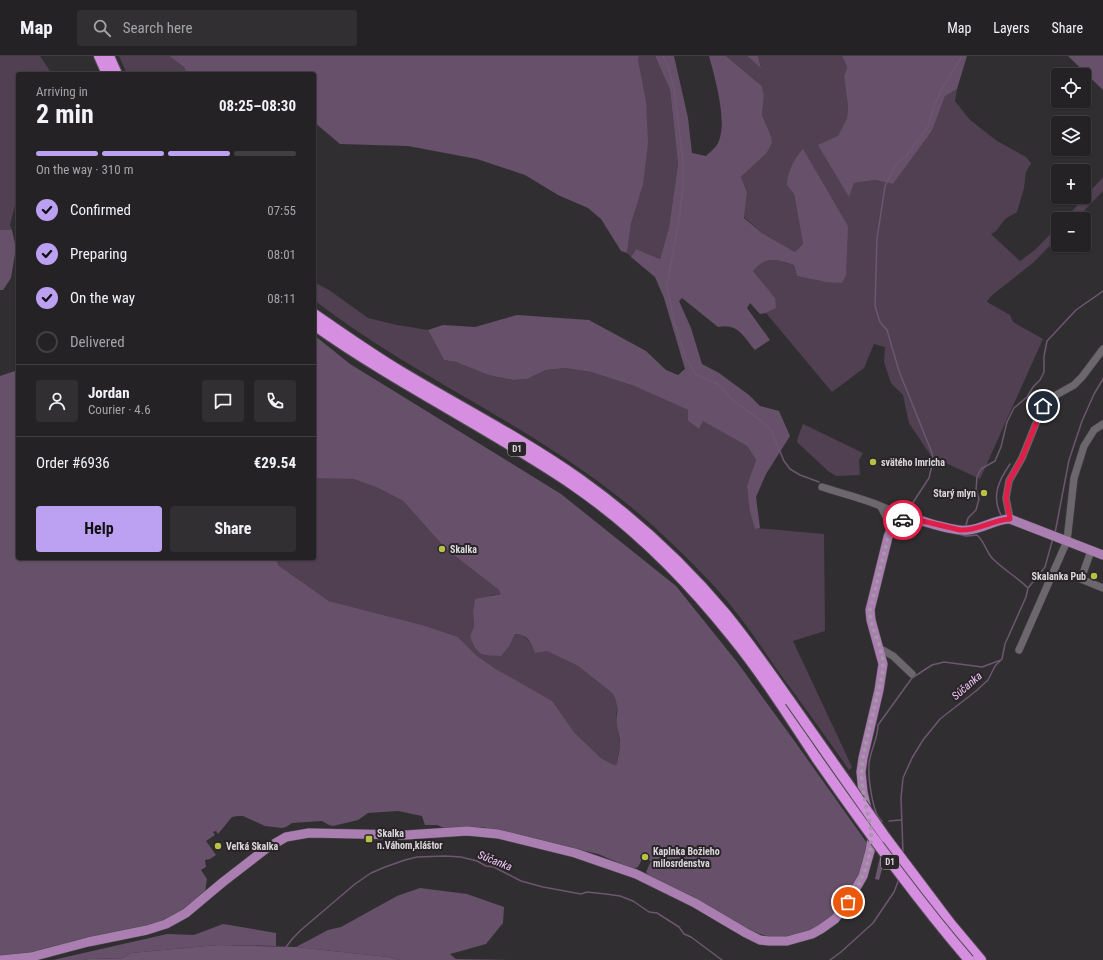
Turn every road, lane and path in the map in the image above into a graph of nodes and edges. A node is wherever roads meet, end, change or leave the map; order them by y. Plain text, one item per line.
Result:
1 (99, 56) edge
2 (109, 56) edge
3 (106, 72) edge
4 (116, 72) edge
5 (316, 315) edge
6 (316, 326) edge
7 (1103, 349) edge
8 (1103, 424) edge
9 (822, 487) dead end
10 (881, 507) junction
11 (904, 519) junction
12 (1010, 519) junction
13 (892, 528) junction
14 (1068, 541) junction
15 (1092, 551) junction
16 (1103, 555) edge
17 (1102, 585) edge
18 (879, 648) junction
19 (1019, 650) dead end
20 (912, 674) dead end
21 (0, 960) edge
22 (969, 960) edge
23 (980, 960) edge

1 - 3 highway
2 - 4 highway
5 - 23 highway, D1, bridge
6 - 22 highway, D1, bridge
7 - 12 street
8 - 14 street
9 - 10 street
10 - 11 street
10 - 13 street
11 - 12 main road
11 - 13 main road
12 - 14 main road
13 - 18 main road
14 - 15 main road
14 - 19 street
15 - 16 main road
15 - 17 street
18 - 20 street
18 - 21 main road

